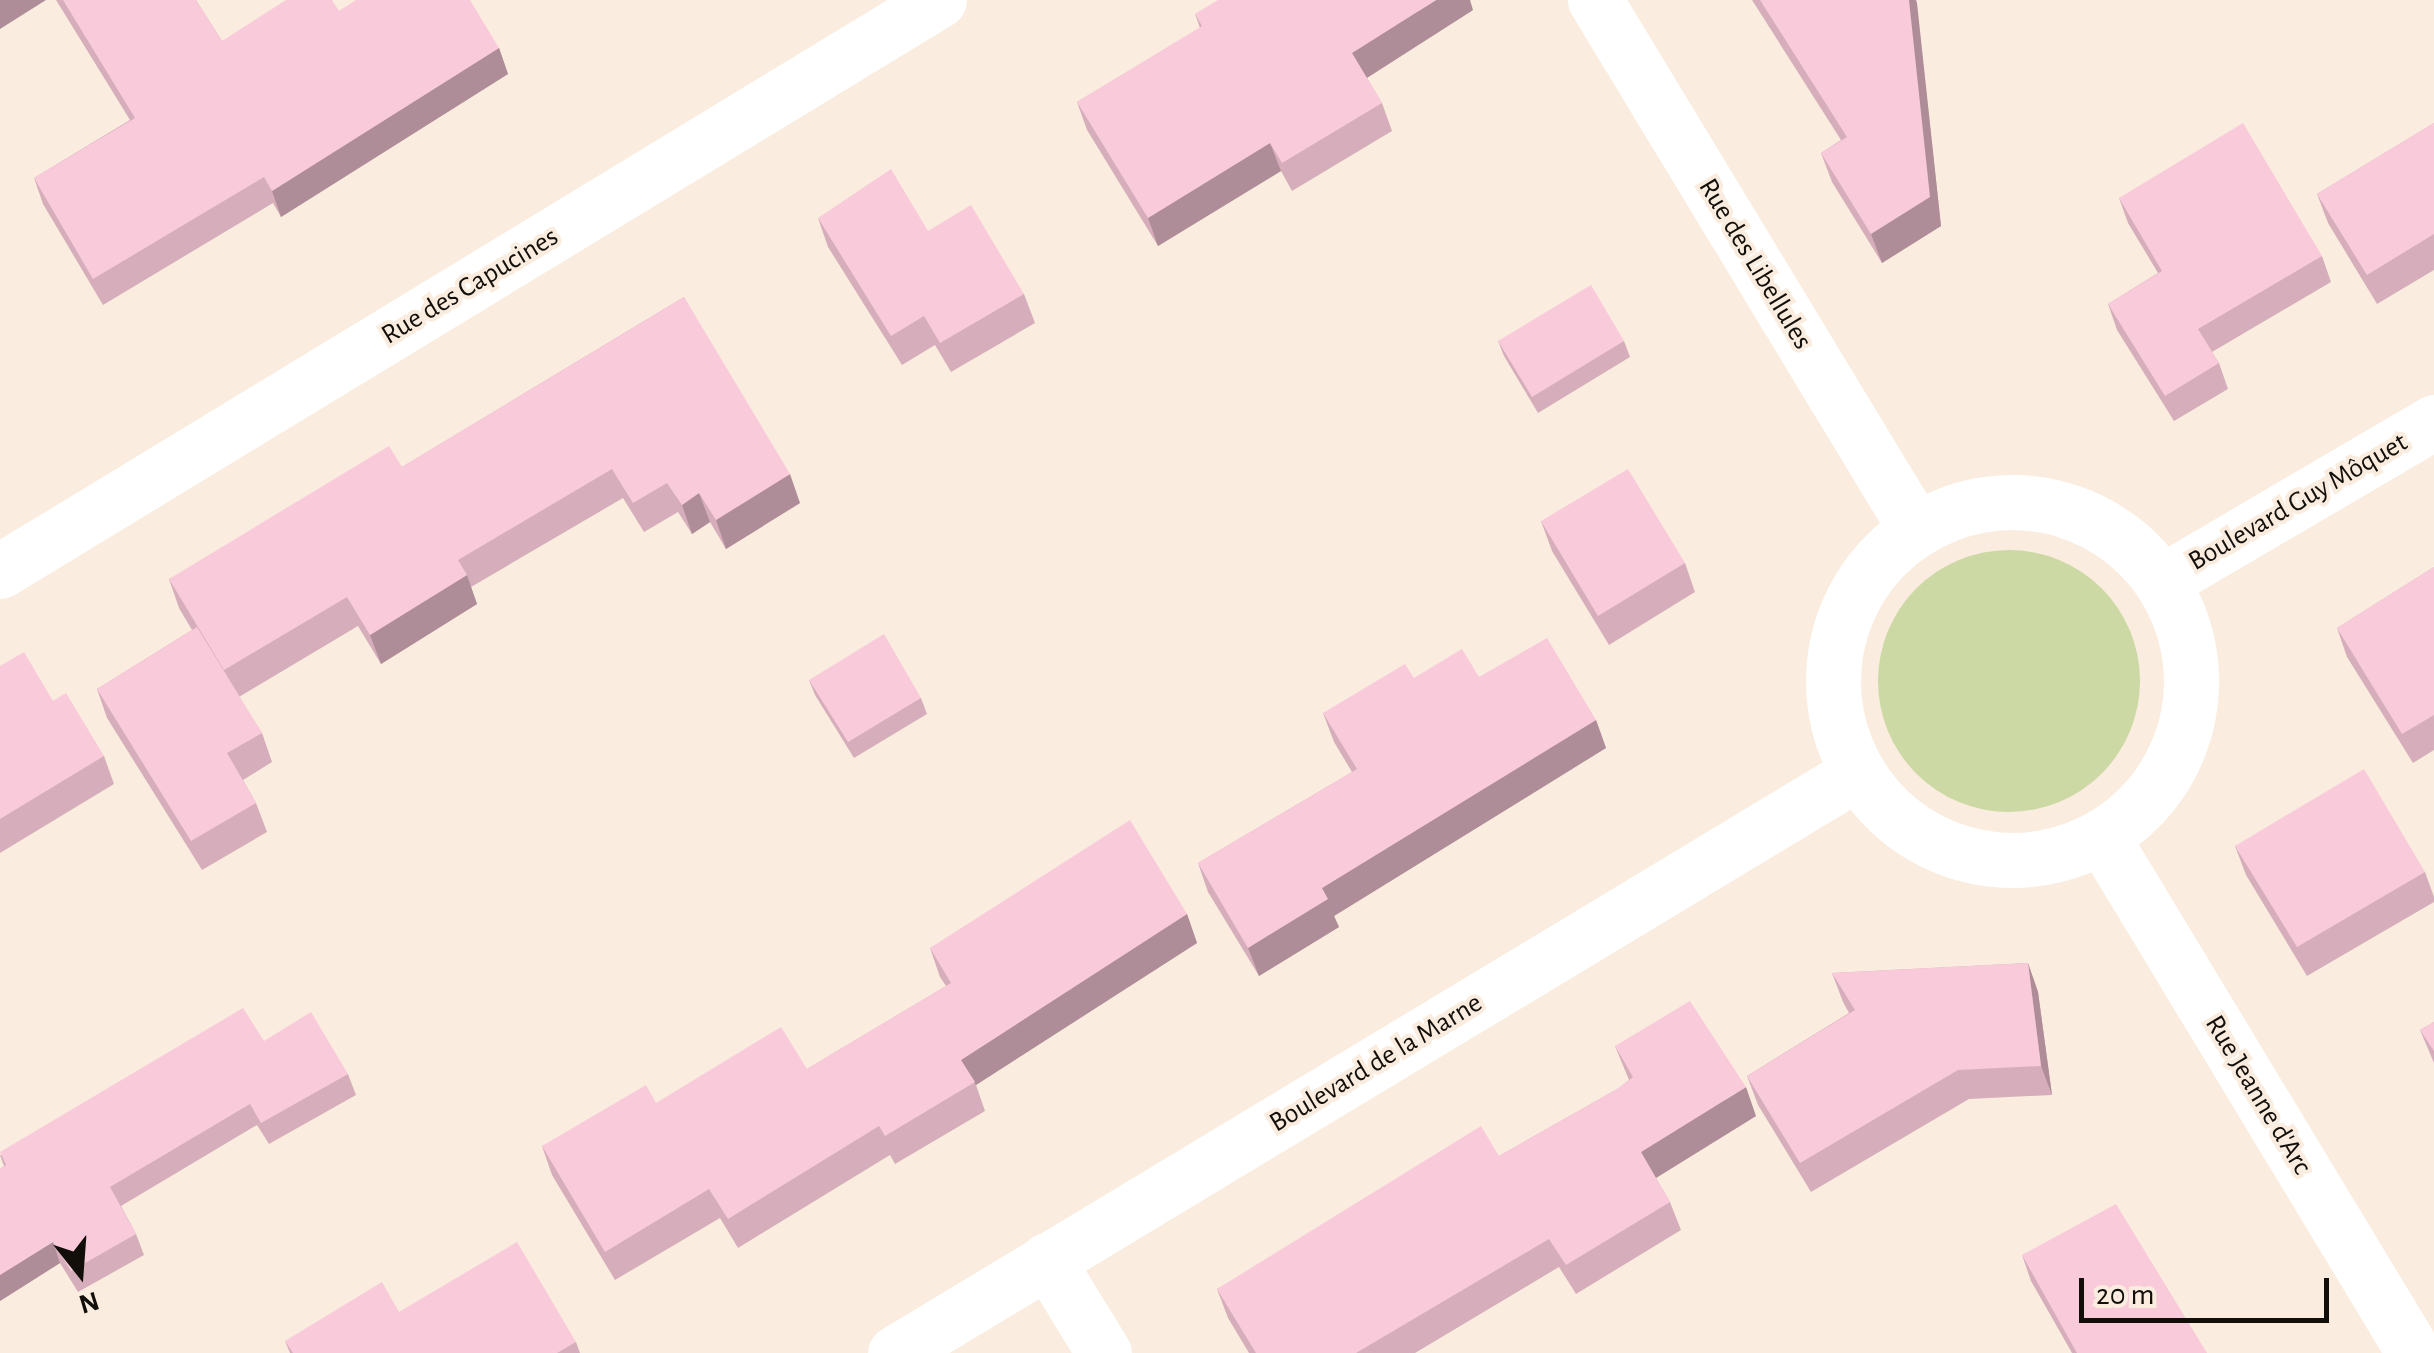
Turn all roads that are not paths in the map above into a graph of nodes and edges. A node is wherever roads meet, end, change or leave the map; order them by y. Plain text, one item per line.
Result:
1 (939, 0) edge
2 (1595, 0) edge
3 (2434, 422) edge
4 (1915, 528) junction
5 (0, 571) edge
6 (2163, 581) junction
7 (1857, 773) junction
8 (2102, 838) junction
9 (1047, 1260) junction
10 (895, 1353) edge
11 (1104, 1353) edge
12 (2414, 1353) edge

1 - 5 street, Rue des Capucines
2 - 4 street, Rue des Libellules
3 - 6 street, Boulevard Guy Môquet
4 - 6 street
4 - 7 street
6 - 8 street
7 - 8 street
7 - 9 street, Boulevard de la Marne
8 - 12 street, Rue Jeanne d'Arc
9 - 10 street, Boulevard de la Marne
9 - 11 street

